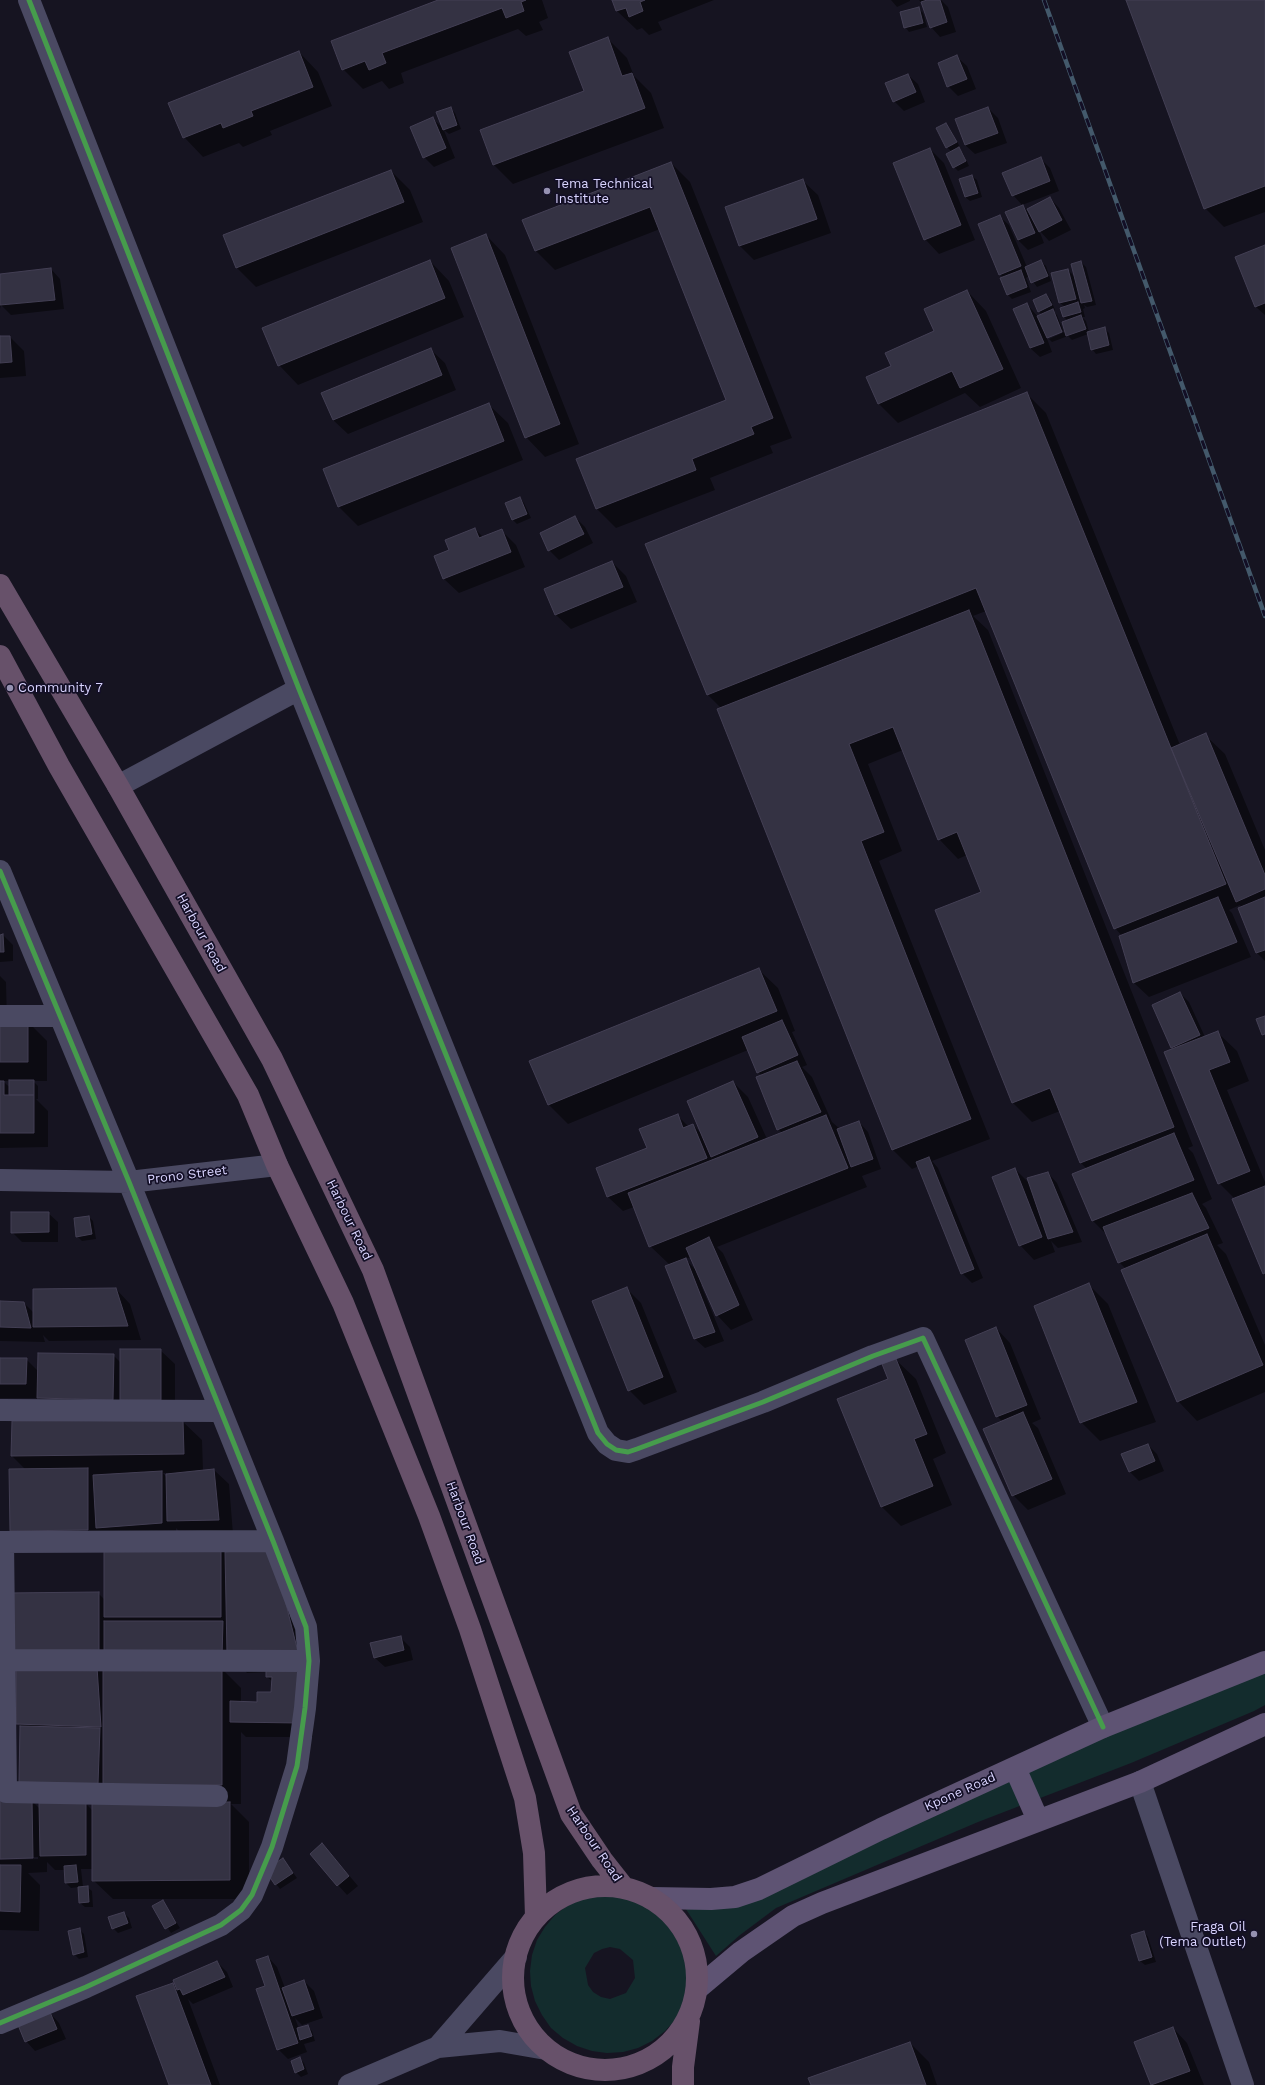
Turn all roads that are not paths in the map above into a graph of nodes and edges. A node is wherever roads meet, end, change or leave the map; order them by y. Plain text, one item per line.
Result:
1 (28, 0) edge
2 (0, 585) edge
3 (0, 656) edge
4 (299, 689) junction
5 (118, 786) junction
6 (1, 874) edge
7 (0, 1016) edge
8 (59, 1016) junction
9 (277, 1165) junction
10 (0, 1180) edge
11 (129, 1182) junction
12 (0, 1410) edge
13 (219, 1411) junction
14 (273, 1541) junction
15 (2, 1542) edge
16 (2, 1660) edge
17 (309, 1661) junction
18 (1265, 1662) edge
19 (1265, 1724) edge
20 (1103, 1727) junction
21 (1015, 1768) junction
22 (1140, 1782) junction
23 (3, 1792) edge
24 (217, 1796) dead end
25 (1038, 1820) junction
26 (624, 1888) junction
27 (651, 1898) junction
28 (536, 1917) junction
29 (516, 1957) junction
30 (698, 1988) junction
31 (690, 2017) junction
32 (0, 2023) edge
33 (438, 2047) junction
34 (546, 2049) junction
35 (583, 2068) junction
36 (349, 2085) edge
37 (603, 2085) edge
38 (683, 2085) edge
39 (1242, 2085) edge

1 - 4 street
2 - 5 highway, Harbour Road
3 - 9 highway
4 - 5 street
4 - 20 street
5 - 26 highway, Harbour Road
6 - 8 street
7 - 8 street
8 - 11 street
9 - 11 street, Prono Street
9 - 28 highway
10 - 11 street, Prono Street
11 - 13 street
12 - 13 street
13 - 14 street
14 - 15 street
14 - 17 street
15 - 16 street
16 - 17 street
16 - 23 street
17 - 32 street
18 - 20 main road, Kpone Road
19 - 22 main road
20 - 21 main road, Kpone Road
21 - 25 main road
21 - 27 main road, Kpone Road
22 - 25 main road
22 - 39 street
23 - 24 street
25 - 30 main road
26 - 27 highway
26 - 28 highway
27 - 30 highway
28 - 29 highway
29 - 33 street
29 - 34 highway
30 - 31 highway
31 - 35 highway
31 - 38 highway
33 - 34 street
33 - 36 street
34 - 35 highway
35 - 37 highway

